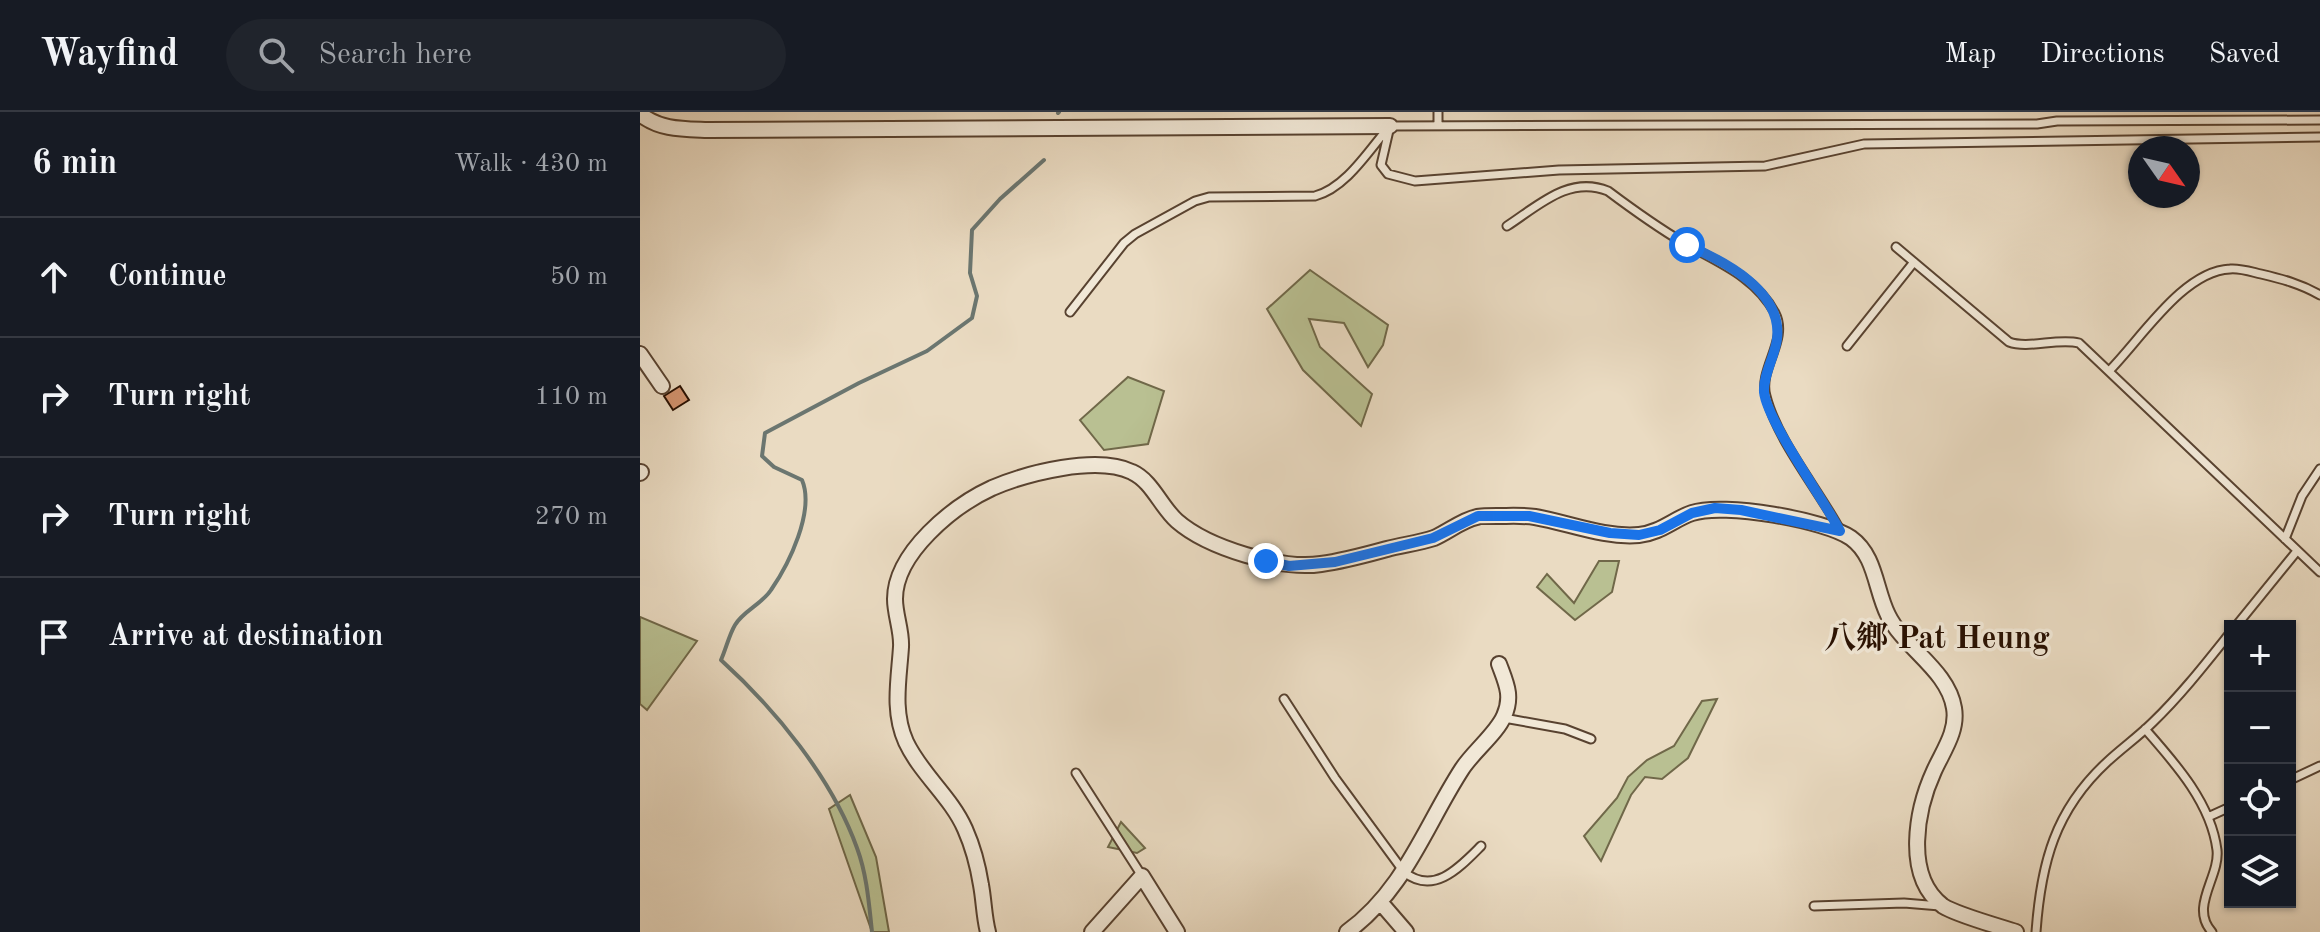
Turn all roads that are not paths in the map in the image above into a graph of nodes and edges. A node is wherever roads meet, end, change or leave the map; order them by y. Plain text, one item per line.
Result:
1 (1438, 112) edge
2 (640, 114) edge
3 (2306, 116) edge
4 (2320, 120) edge
5 (1438, 124) junction
6 (1390, 126) junction
7 (2320, 137) edge
8 (1507, 226) dead end
9 (1896, 247) dead end
10 (1914, 262) junction
11 (2320, 295) edge
12 (1070, 312) dead end
13 (1847, 346) dead end
14 (640, 354) edge
15 (2109, 371) junction
16 (662, 386) dead end
17 (2320, 469) edge
18 (1840, 531) junction
19 (2285, 539) junction
20 (2297, 551) junction
21 (2320, 572) edge
22 (2241, 620) edge
23 (2224, 640) edge
24 (1499, 664) dead end
25 (1284, 699) dead end
26 (1504, 718) junction
27 (2145, 729) junction
28 (1591, 739) dead end
29 (2320, 766) edge
30 (1076, 773) dead end
31 (2296, 777) edge
32 (2224, 810) edge
33 (2208, 817) junction
34 (1481, 846) dead end
35 (1404, 872) junction
36 (1142, 876) junction
37 (1381, 903) junction
38 (1814, 906) dead end
39 (1944, 906) junction
40 (988, 932) edge
41 (1092, 932) edge
42 (1177, 932) edge
43 (1347, 932) edge
44 (1406, 932) edge
45 (2016, 932) edge
46 (2036, 932) edge
47 (2212, 932) edge

1 - 5 lane
2 - 6 street
3 - 4 lane
3 - 5 lane
5 - 6 lane
6 - 7 lane
6 - 12 lane
8 - 18 lane
9 - 10 lane
10 - 13 lane
10 - 15 lane
11 - 15 lane
14 - 16 street
15 - 19 lane
17 - 19 lane
18 - 39 street
18 - 40 street
19 - 20 lane
20 - 21 lane
20 - 22 lane
23 - 27 lane
24 - 26 street
25 - 35 lane
26 - 28 lane
26 - 35 street
27 - 33 lane
27 - 46 lane
29 - 31 lane
30 - 36 lane
32 - 33 lane
33 - 47 lane
34 - 35 lane
35 - 37 street
36 - 41 street
36 - 42 street
37 - 43 street
37 - 44 street
38 - 39 lane
39 - 45 street

